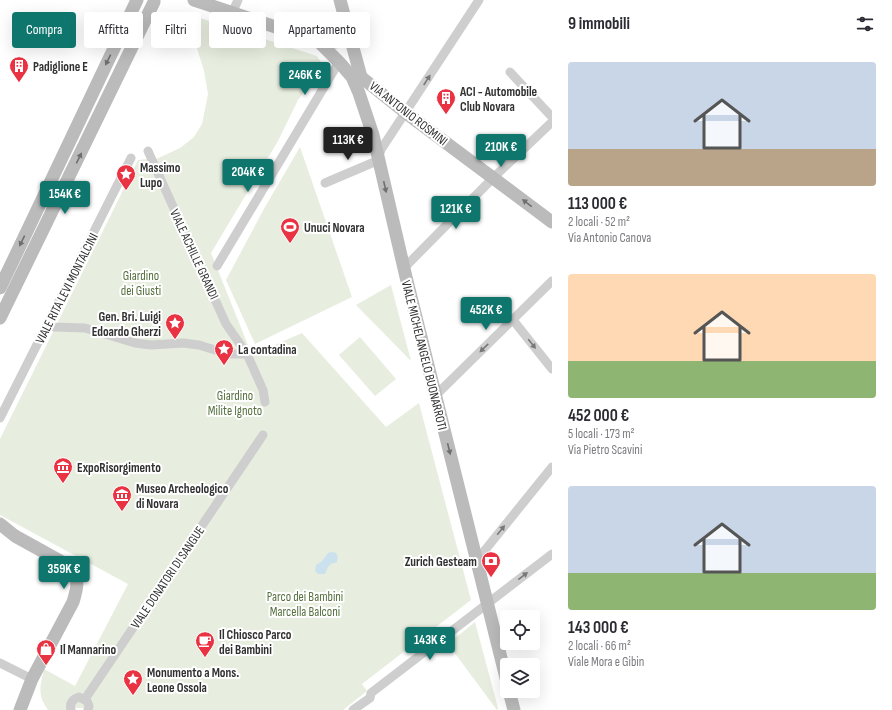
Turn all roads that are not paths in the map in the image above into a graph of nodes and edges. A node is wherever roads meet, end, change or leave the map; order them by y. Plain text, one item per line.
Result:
1 (137, 0) edge
2 (154, 0) edge
3 (194, 0) edge
4 (238, 0) edge
5 (340, 0) edge
6 (479, 0) edge
7 (131, 12) edge
8 (229, 12) edge
9 (232, 12) edge
10 (344, 12) edge
11 (144, 24) joint
12 (114, 48) edge
13 (325, 48) edge
14 (354, 48) edge
15 (339, 62) junction
16 (510, 72) dead end
17 (406, 113) junction
18 (552, 117) edge
19 (550, 127) edge
20 (148, 151) dead end
21 (131, 158) dead end
22 (378, 158) junction
23 (493, 178) junction
24 (325, 182) dead end
25 (552, 222) edge
26 (217, 266) dead end
27 (404, 268) junction
28 (552, 281) edge
29 (0, 288) edge
30 (0, 318) edge
31 (513, 320) junction
32 (45, 327) junction
33 (247, 354) junction
34 (552, 369) edge
35 (435, 396) junction
36 (264, 402) dead end
37 (0, 418) edge
38 (263, 435) dead end
39 (552, 467) edge
40 (1, 524) edge
41 (552, 554) edge
42 (477, 560) junction
43 (487, 604) junction
44 (501, 658) edge
45 (0, 663) edge
46 (32, 679) junction
47 (511, 698) edge
48 (85, 699) junction
49 (24, 709) edge
50 (71, 710) edge
51 (88, 710) edge
52 (354, 710) edge
53 (514, 710) edge

1 - 7 street
2 - 11 street
3 - 8 street
4 - 9 street
5 - 10 street
17 -> 6 street
30 -> 11 street
12 -> 29 street
13 - 15 street, VIALE MICHELANGELO BUONARROTI
14 - 17 street, VIA ANTONIO ROSMINI
15 - 22 street, VIALE MICHELANGELO BUONARROTI
15 - 26 street
16 - 18 street
17 - 22 street
17 - 23 street, VIA ANTONIO ROSMINI
19 - 23 street
20 - 33 street, VIALE ACHILLE GRANDI
21 - 32 street, VIALE RITA LEVI MONTALCINI
22 - 24 street
22 -> 27 street, VIALE MICHELANGELO BUONARROTI
25 -> 23 street, VIA ANTONIO ROSMINI
23 - 27 street
27 - 35 street, VIALE MICHELANGELO BUONARROTI
28 - 31 street
31 -> 34 street
31 -> 35 street
32 - 33 street
32 - 37 street, VIALE RITA LEVI MONTALCINI
33 - 36 street, VIALE ACHILLE GRANDI
35 -> 42 street, VIALE MICHELANGELO BUONARROTI
38 - 48 street, VIALE DONATORI DI SANGUE
42 -> 39 street
40 - 46 street
43 -> 41 street
42 - 43 street, VIALE MICHELANGELO BUONARROTI
43 - 44 street, VIALE MICHELANGELO BUONARROTI
43 - 52 street
45 - 46 street
46 - 49 street
47 - 53 street
48 - 50 street
48 - 51 street

